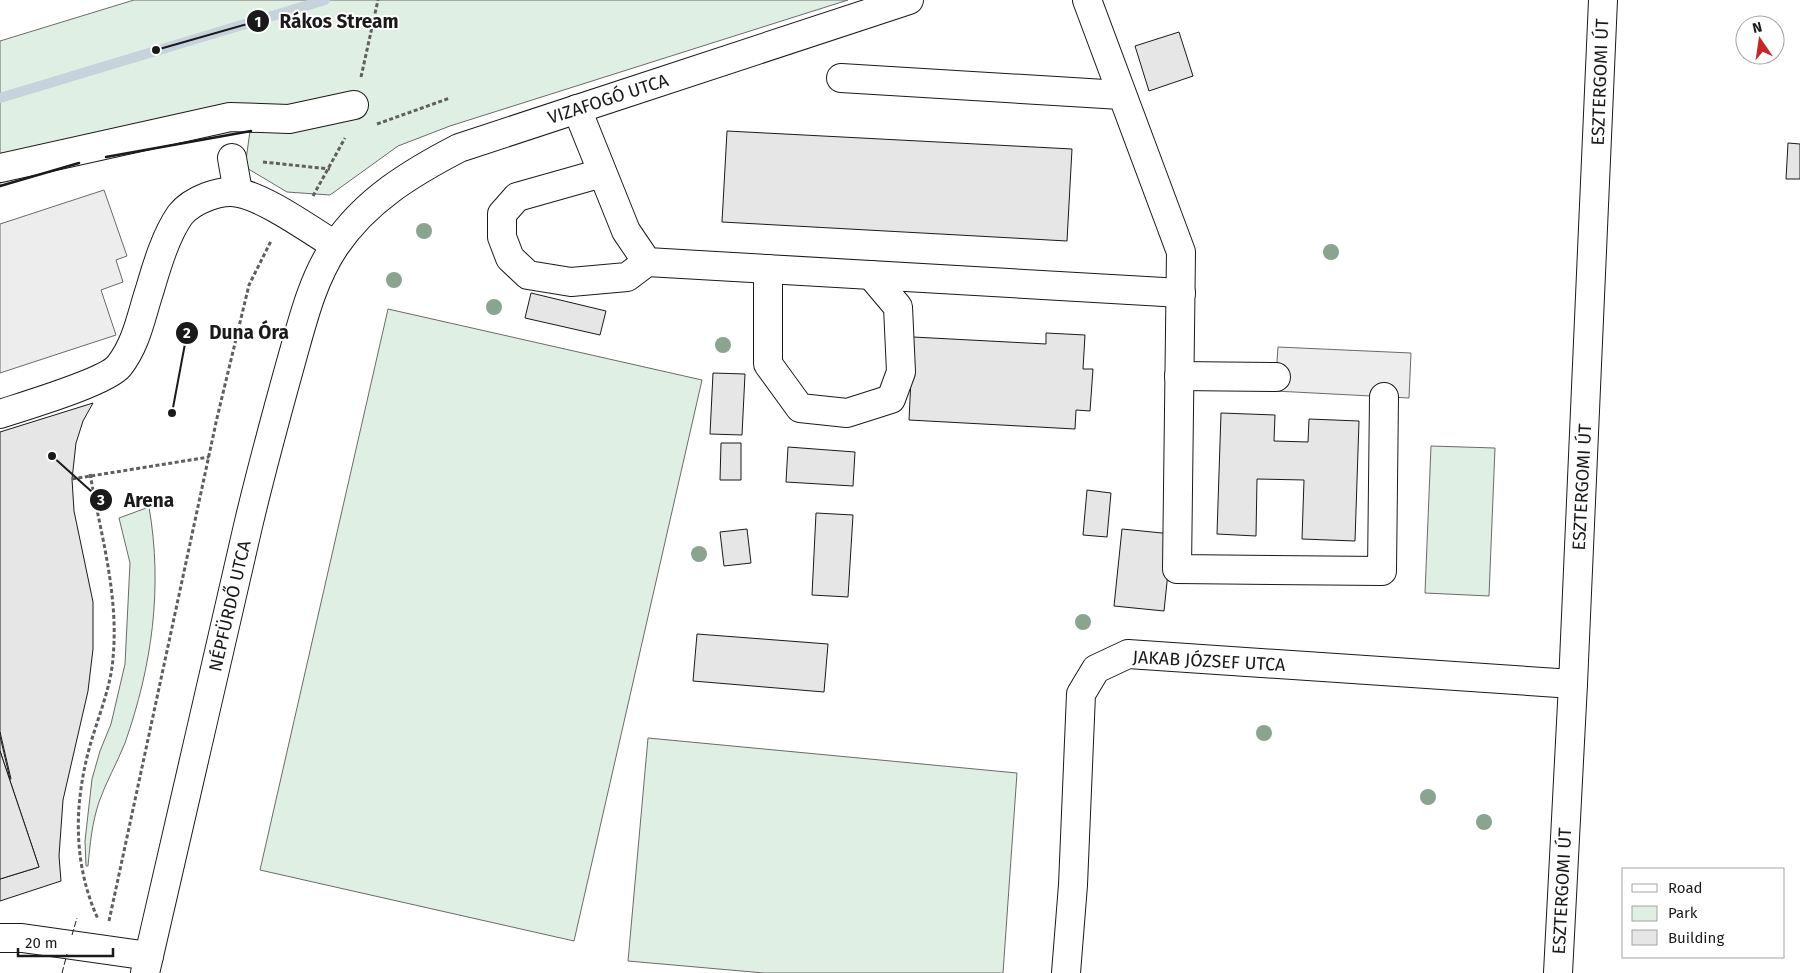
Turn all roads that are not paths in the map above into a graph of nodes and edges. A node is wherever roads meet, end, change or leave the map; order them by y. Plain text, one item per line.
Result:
1 (909, 0) edge
2 (1087, 0) edge
3 (1603, 0) edge
4 (841, 78) dead end
5 (1121, 95) junction
6 (354, 105) road end
7 (577, 110) junction
8 (232, 158) road end
9 (0, 168) edge
10 (602, 173) junction
11 (238, 192) junction
12 (335, 246) junction
13 (647, 262) junction
14 (768, 269) junction
15 (871, 275) junction
16 (1180, 293) junction
17 (1179, 376) junction
18 (1276, 377) dead end
19 (1384, 396) dead end
20 (0, 414) edge
21 (1573, 684) junction
22 (0, 938) edge
23 (147, 965) edge
24 (1066, 973) edge
25 (1558, 973) edge

1 - 7 street, VIZAFOGÓ UTCA
2 - 5 street
3 - 21 street, ESZTERGOMI ÚT
4 - 5 street
5 - 16 street
6 - 9 street
7 - 10 street
7 - 12 street, VIZAFOGÓ UTCA
8 - 11 street
10 - 13 street
10 - 13 street
11 - 12 street
11 - 20 street
12 - 23 street, NÉPFÜRDŐ UTCA
13 - 14 street
14 - 15 street
14 - 15 street
15 - 16 street
16 - 17 street
17 - 18 street
17 - 19 street
21 - 24 street, JAKAB JÓZSEF UTCA
21 - 25 street, ESZTERGOMI ÚT
22 - 23 street

